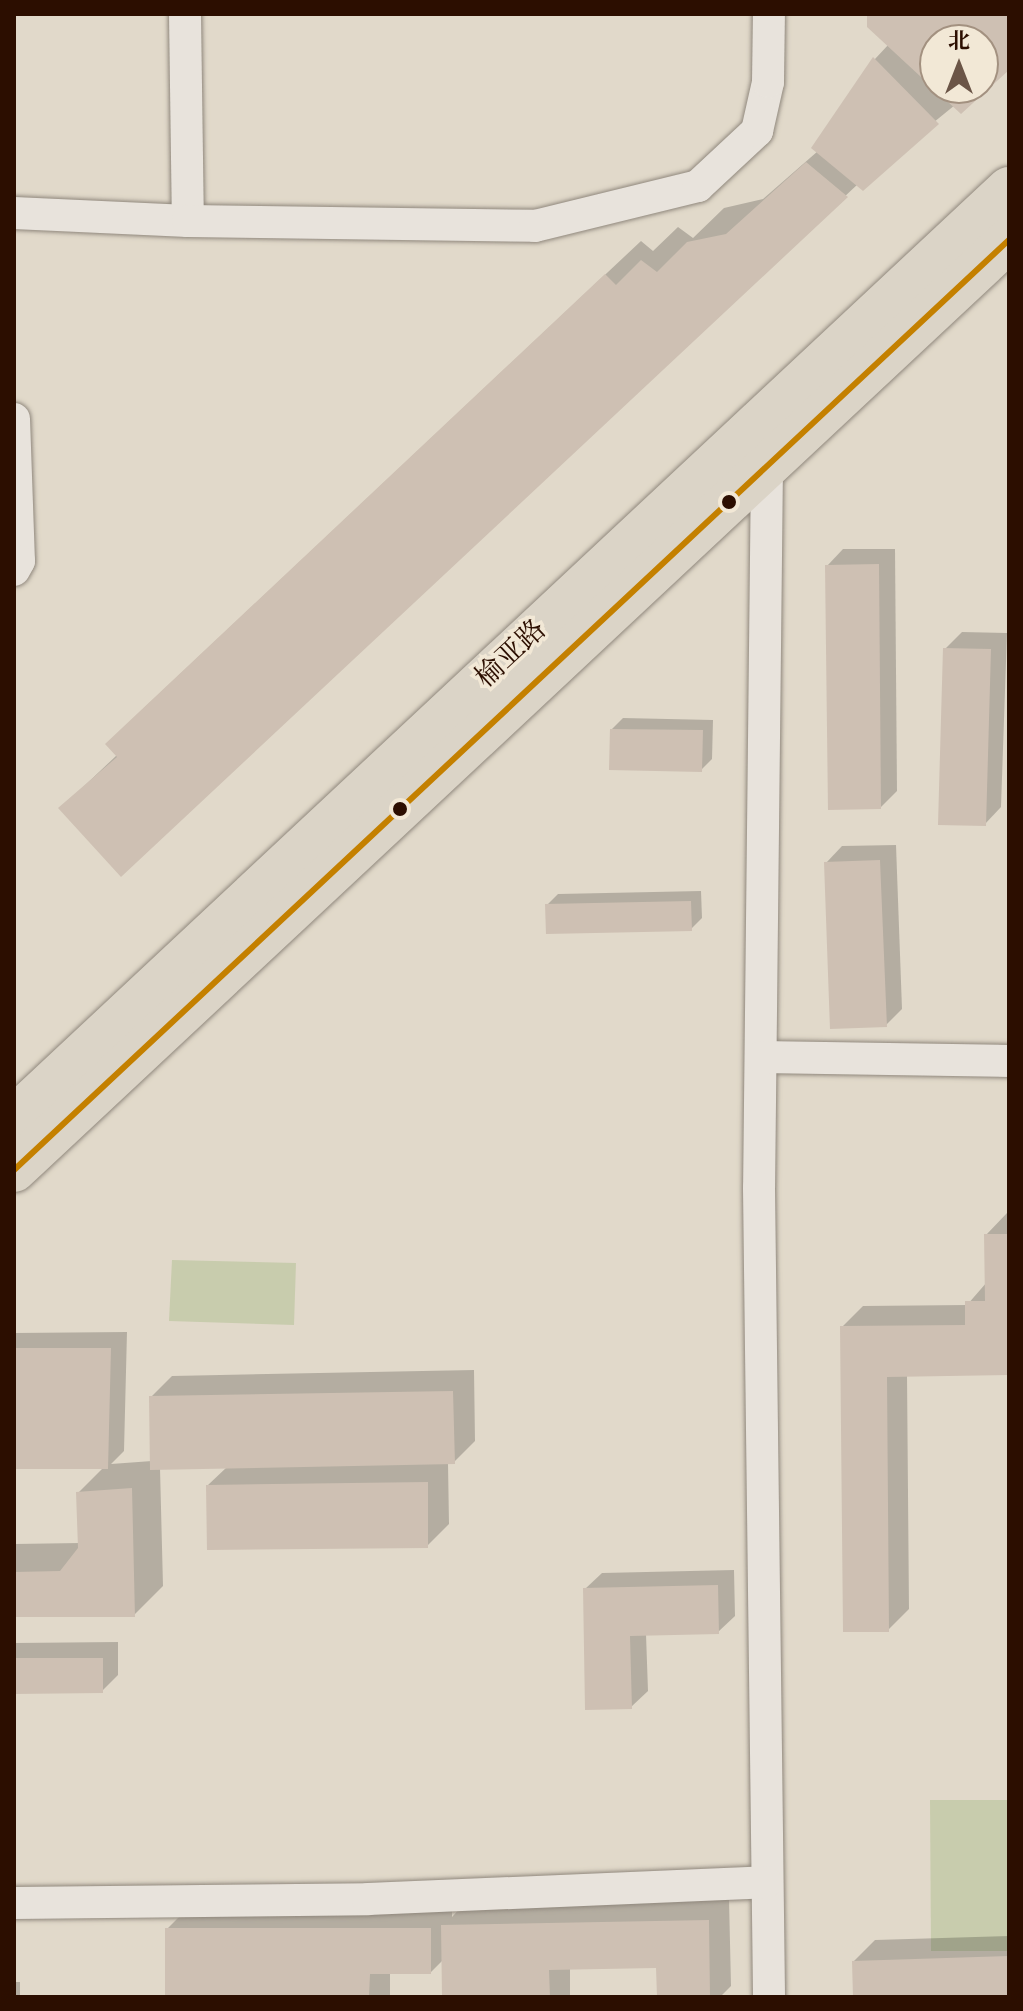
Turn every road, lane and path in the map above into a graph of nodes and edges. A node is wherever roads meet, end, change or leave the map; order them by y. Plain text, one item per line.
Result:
1 (185, 14) edge
2 (769, 14) edge
3 (1009, 189) edge
4 (14, 213) edge
5 (188, 221) junction
6 (1009, 240) edge
7 (14, 419) edge
8 (767, 466) junction
9 (14, 570) edge
10 (761, 1057) junction
11 (1009, 1061) edge
12 (15, 1116) edge
13 (14, 1170) edge
14 (766, 1882) junction
15 (14, 1903) edge
16 (769, 1997) edge

1 - 5 lane
2 - 5 lane
3 - 12 highway, 榆亚路
4 - 5 lane
6 - 8 highway, 榆亚路
7 - 9 lane
8 - 10 lane
8 - 13 highway, 榆亚路
10 - 11 lane
10 - 14 lane
14 - 15 lane
14 - 16 lane

